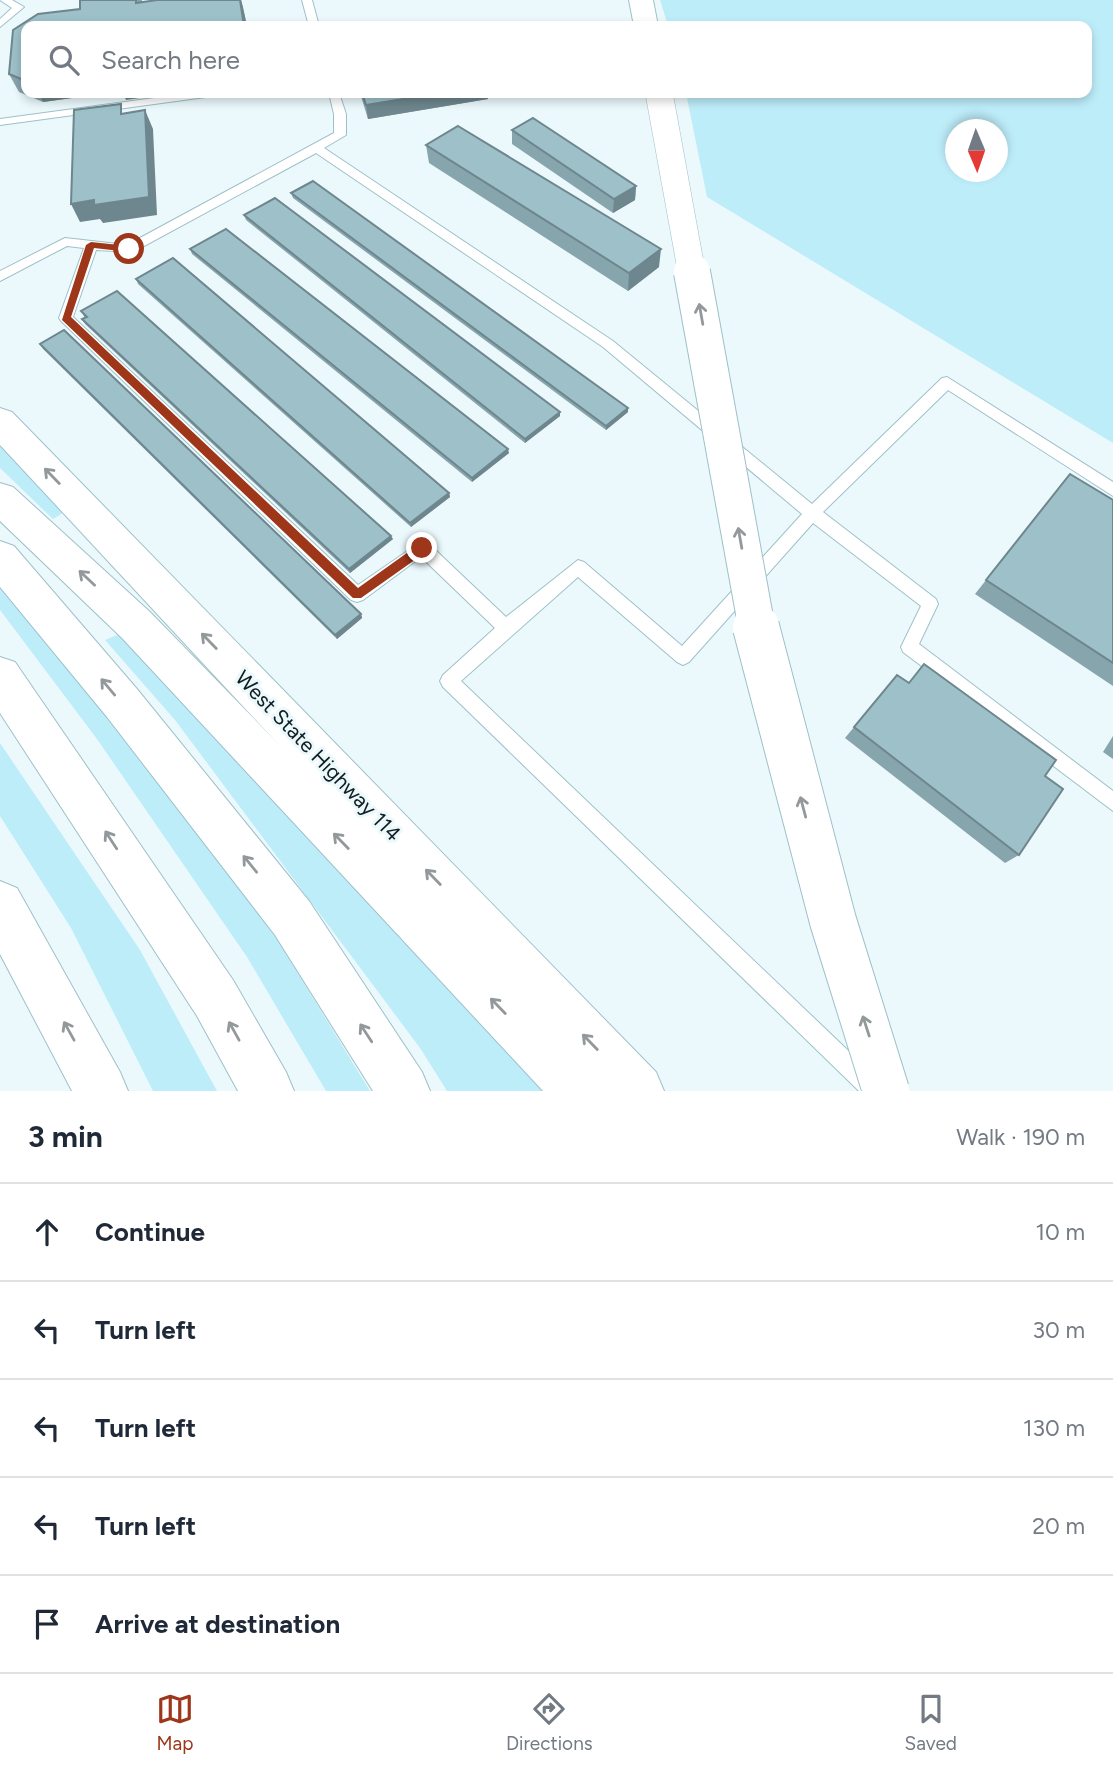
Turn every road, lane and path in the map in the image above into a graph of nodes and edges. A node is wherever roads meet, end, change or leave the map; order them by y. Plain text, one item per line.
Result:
1 (4, 0) edge
2 (33, 0) edge
3 (307, 0) edge
4 (641, 0) edge
5 (19, 8) junction
6 (313, 21) edge
7 (645, 21) edge
8 (0, 24) edge
9 (176, 98) edge
10 (335, 98) edge
11 (660, 98) edge
12 (0, 122) edge
13 (316, 148) junction
14 (91, 245) junction
15 (0, 278) edge
16 (0, 422) edge
17 (1113, 490) edge
18 (0, 498) edge
19 (812, 513) junction
20 (0, 558) edge
21 (506, 628) junction
22 (0, 676) edge
23 (1113, 803) edge
24 (0, 905) edge
25 (101, 1091) edge
26 (267, 1091) edge
27 (403, 1091) edge
28 (579, 1091) edge
29 (637, 1091) edge
30 (874, 1091) edge
31 (886, 1091) edge

1 - 5 lane
2 - 5 lane
3 - 6 lane
4 - 7 main road
5 - 8 lane
9 - 12 lane
10 - 13 lane
31 -> 11 main road, bridge
13 - 14 lane
13 - 19 lane
14 - 15 lane
14 - 21 lane
29 -> 16 main road, West State Highway 114
17 - 19 lane
28 -> 18 main road
19 - 21 lane
19 - 23 lane
27 -> 20 main road
21 - 30 lane
26 -> 22 main road
25 -> 24 main road

